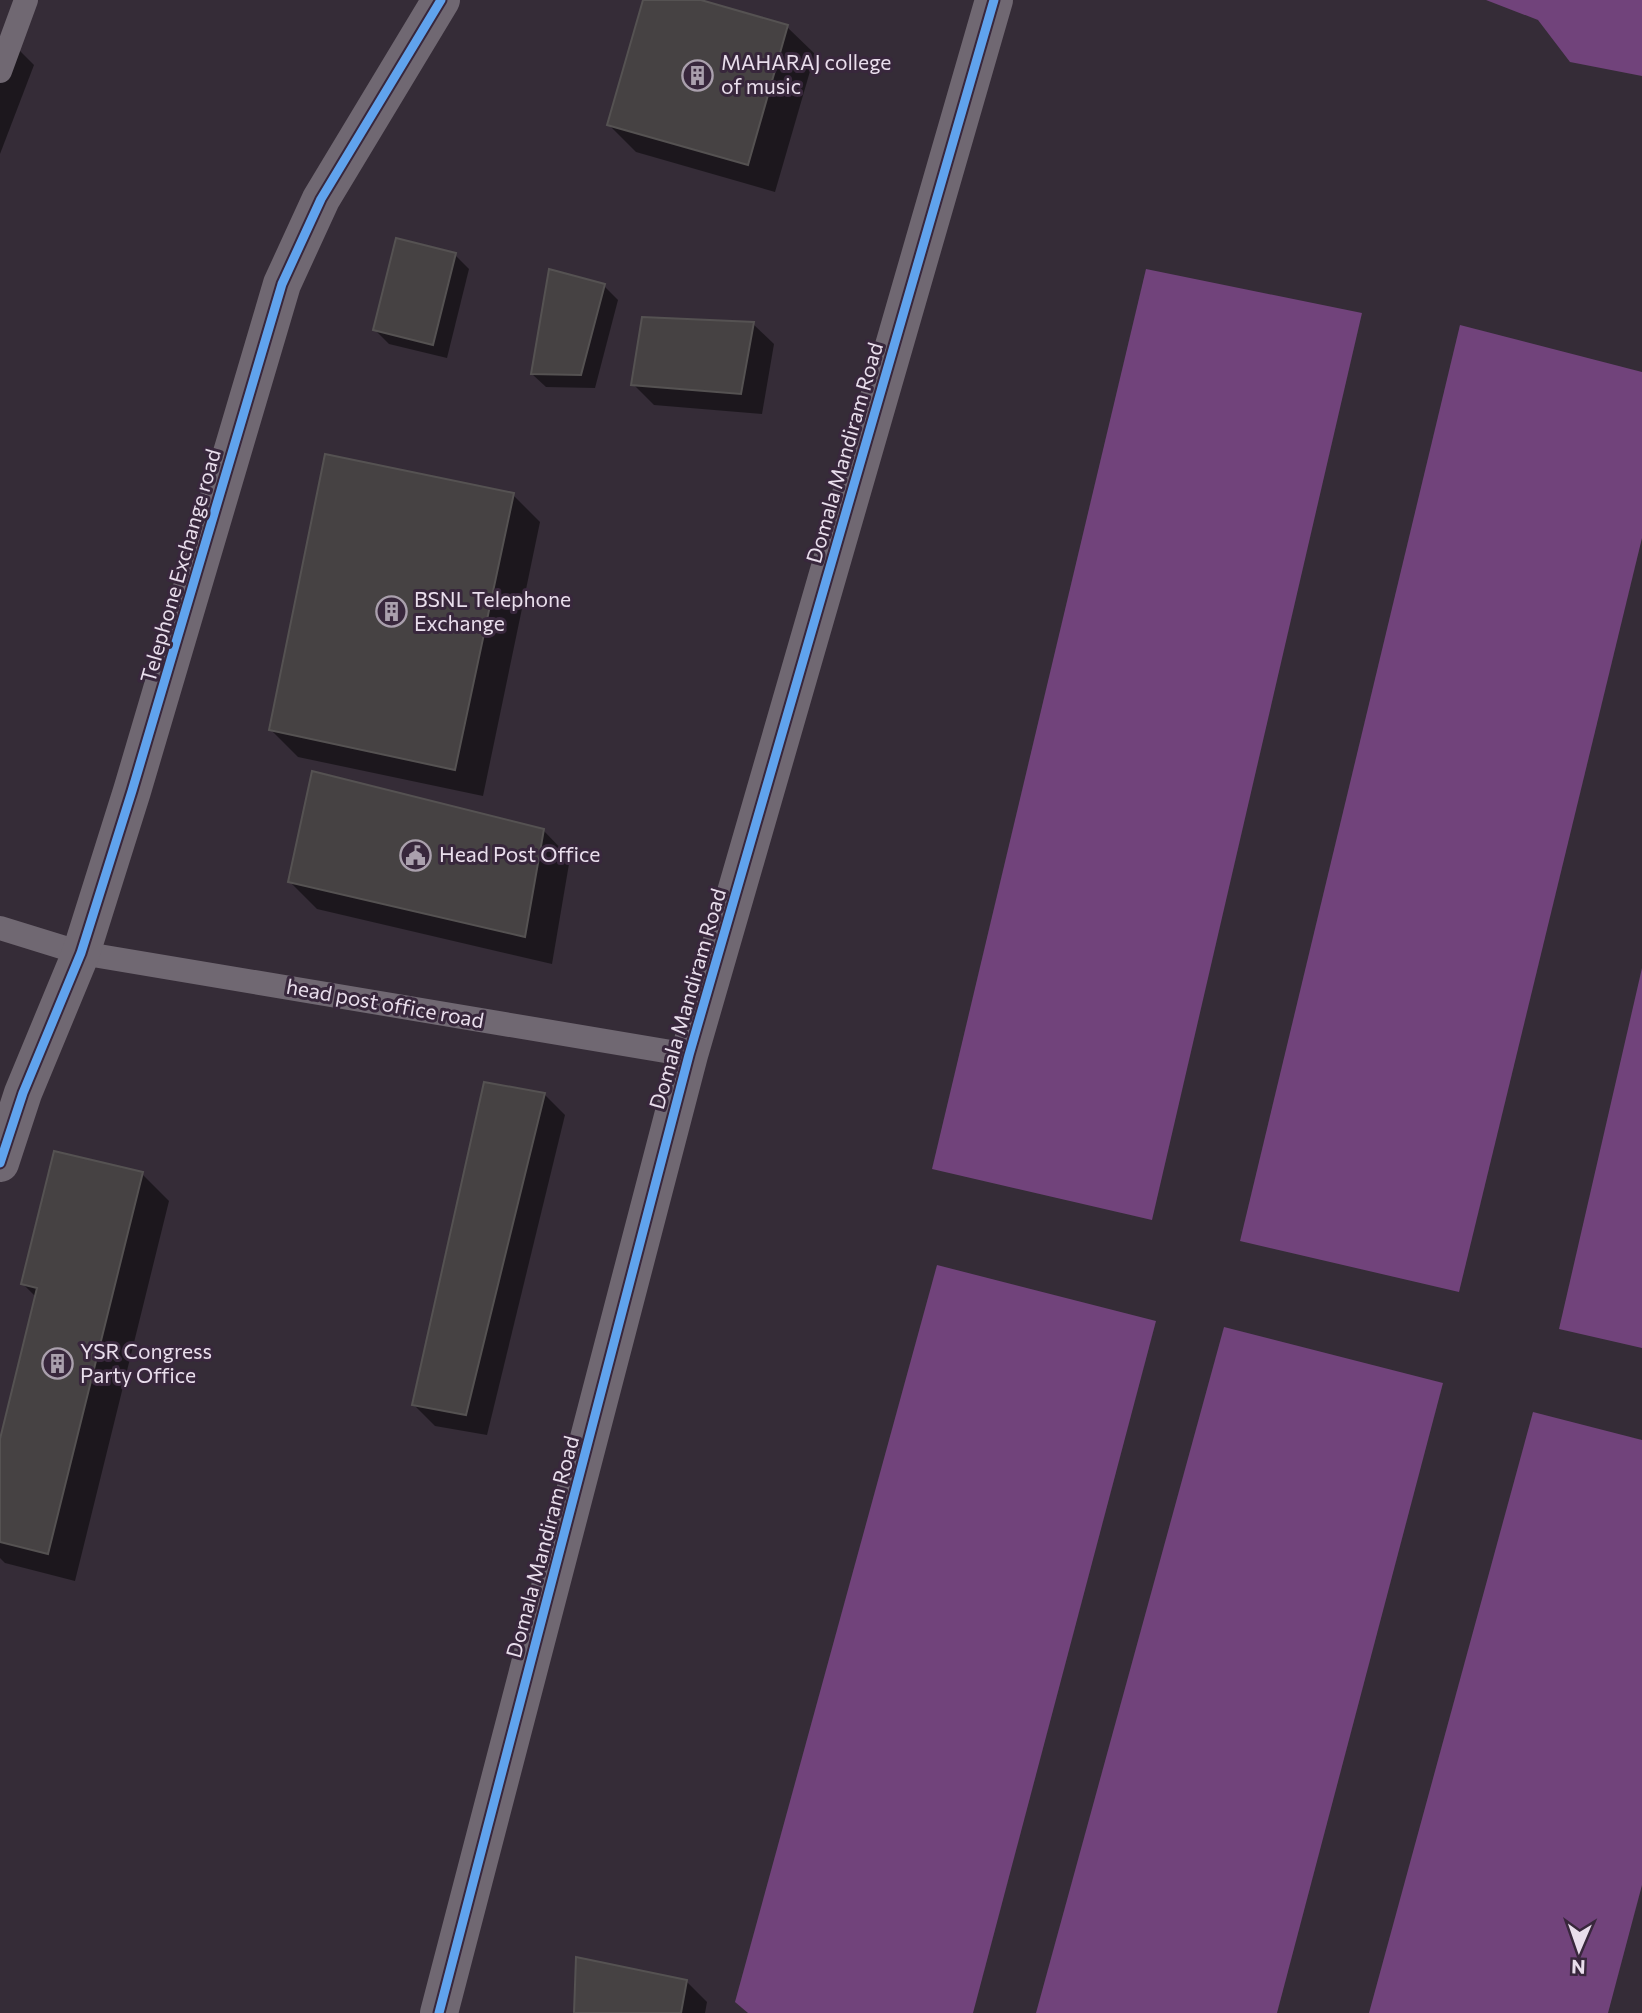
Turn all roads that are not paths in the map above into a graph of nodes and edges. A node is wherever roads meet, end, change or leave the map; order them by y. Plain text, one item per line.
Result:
1 (26, 0) edge
2 (441, 0) edge
3 (994, 0) edge
4 (0, 71) edge
5 (1, 928) edge
6 (81, 953) junction
7 (689, 1055) junction
8 (0, 1163) edge
9 (439, 2013) edge

1 - 4 lane
2 - 6 street, Telephone Exchange road
3 - 7 street, Domala Mandiram Road
5 - 6 lane, head post office road
6 - 7 lane, head post office road
6 - 8 street, Telephone Exchange road
7 - 9 street, Domala Mandiram Road

